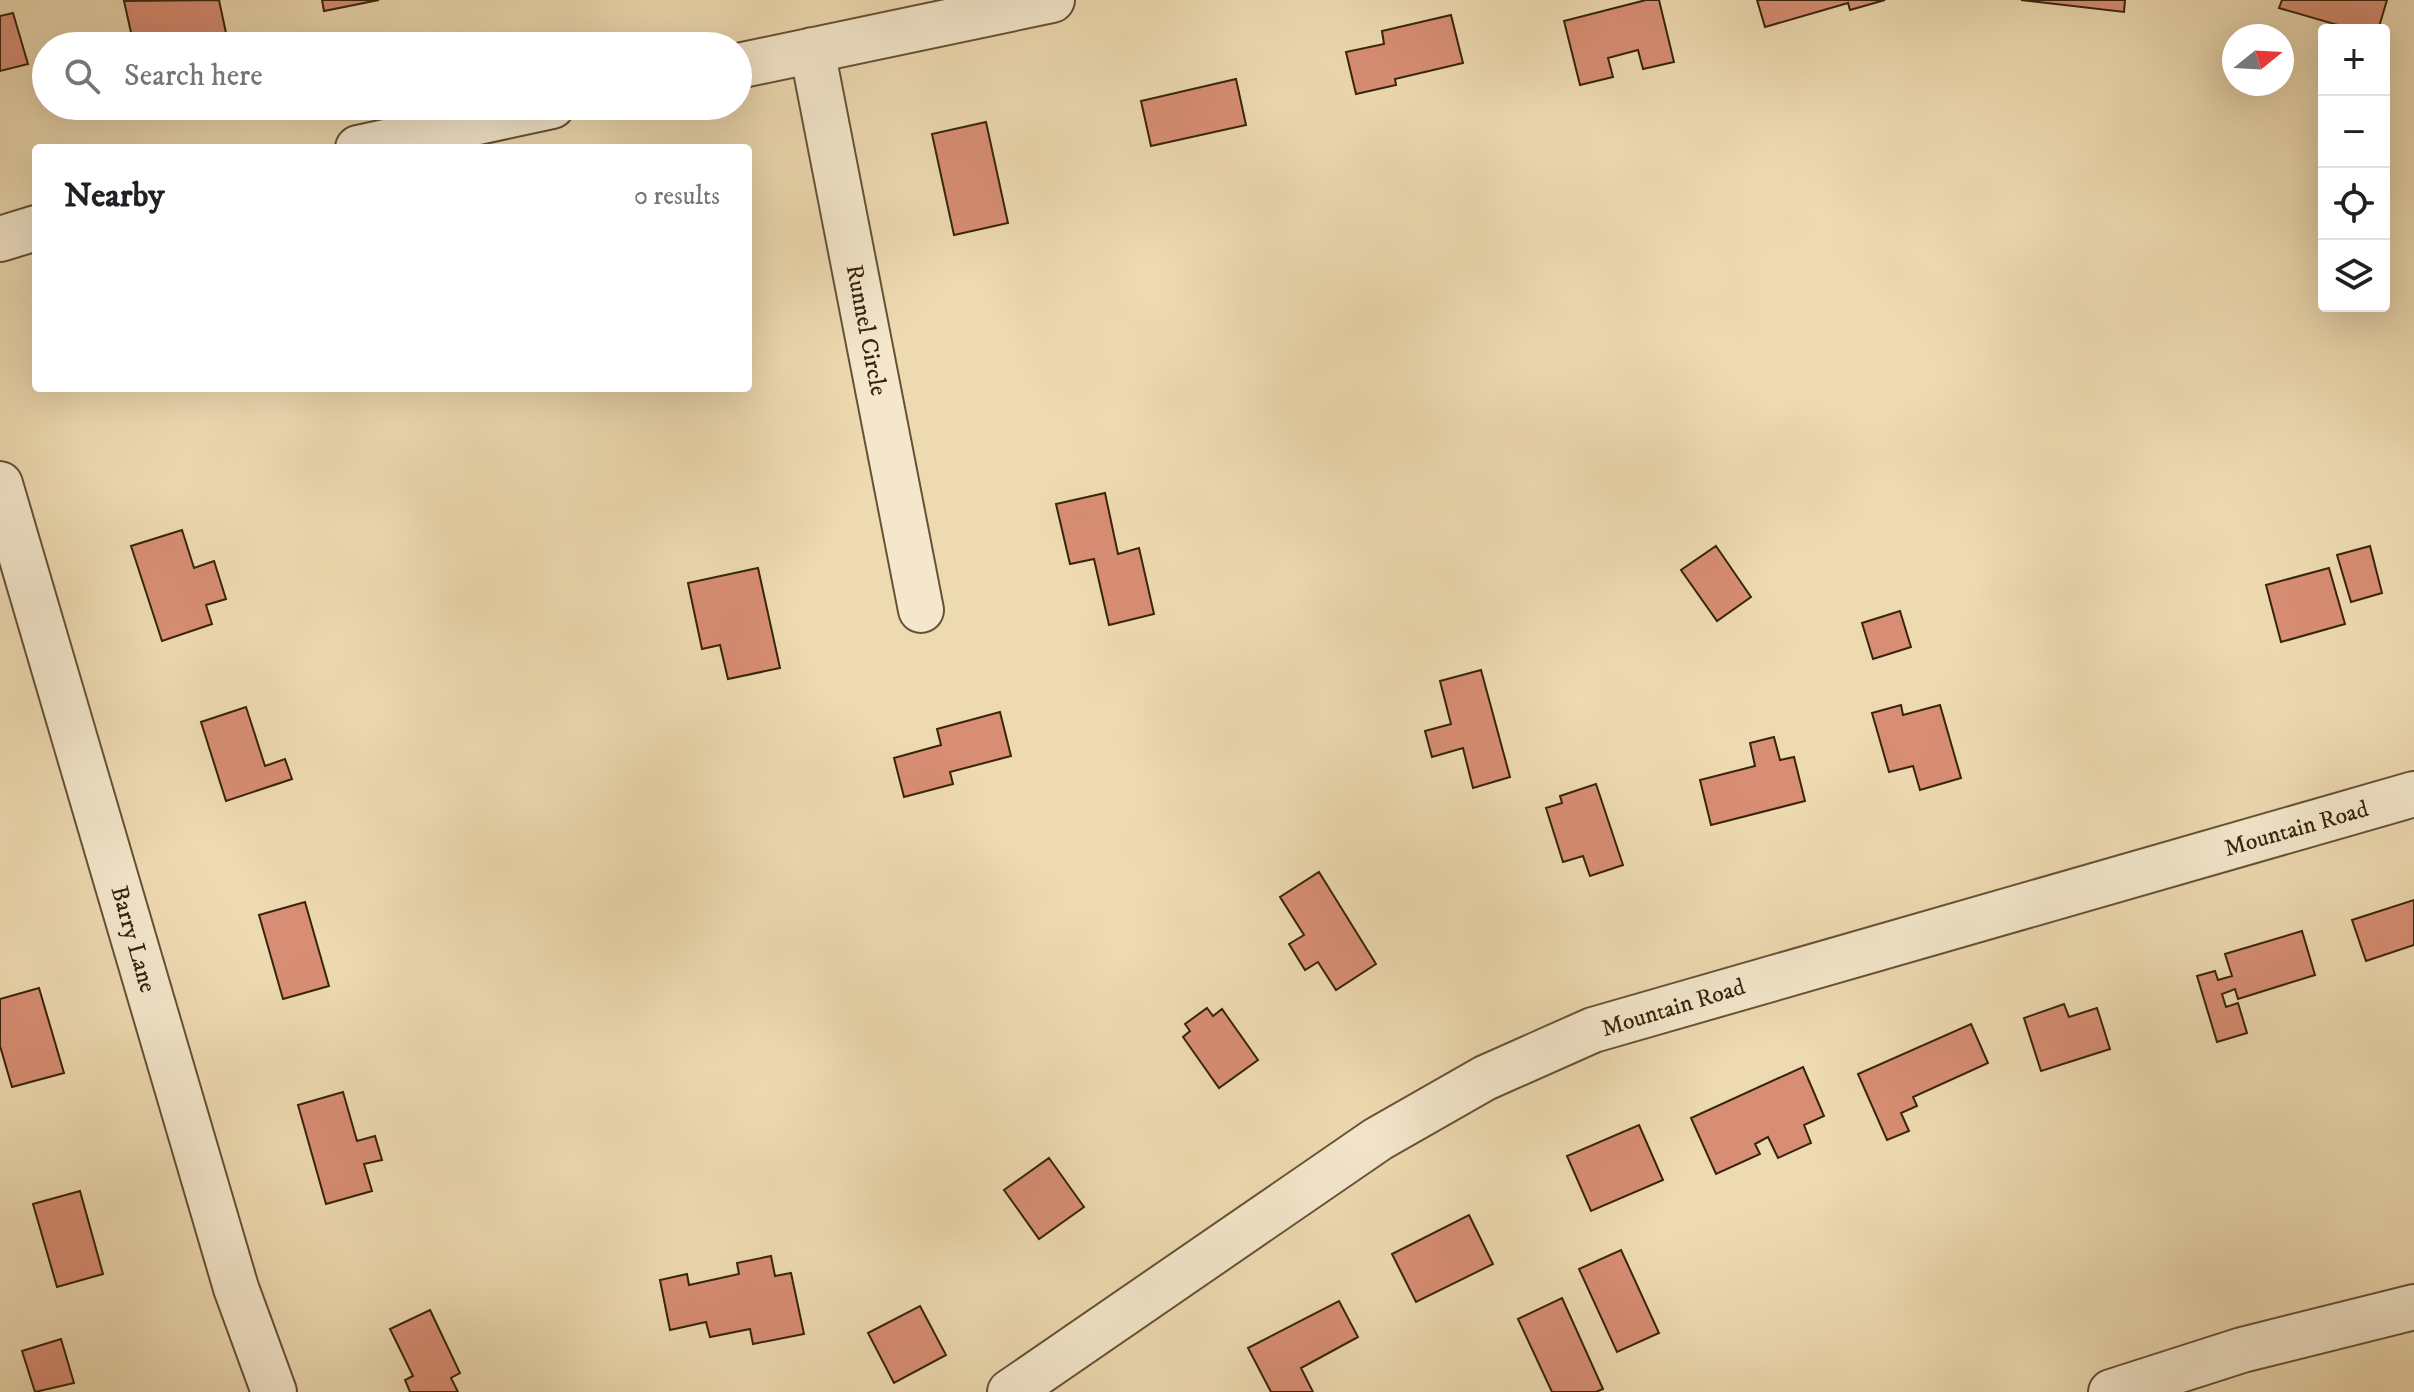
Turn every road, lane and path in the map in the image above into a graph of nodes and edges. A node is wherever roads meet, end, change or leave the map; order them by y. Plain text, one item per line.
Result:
1 (1052, 0) edge
2 (812, 50) junction
3 (752, 63) edge
4 (487, 120) edge
5 (376, 144) edge
6 (32, 229) edge
7 (0, 239) edge
8 (0, 484) edge
9 (921, 610) dead end
10 (2414, 794) edge
11 (2414, 1307) edge
12 (274, 1392) edge
13 (1010, 1392) edge
14 (2111, 1392) edge

1 - 2 street
2 - 3 street
2 - 9 street, Runnel Circle
4 - 5 street
6 - 7 street
8 - 12 street, Barry Lane
10 - 13 street, Mountain Road
11 - 14 street

